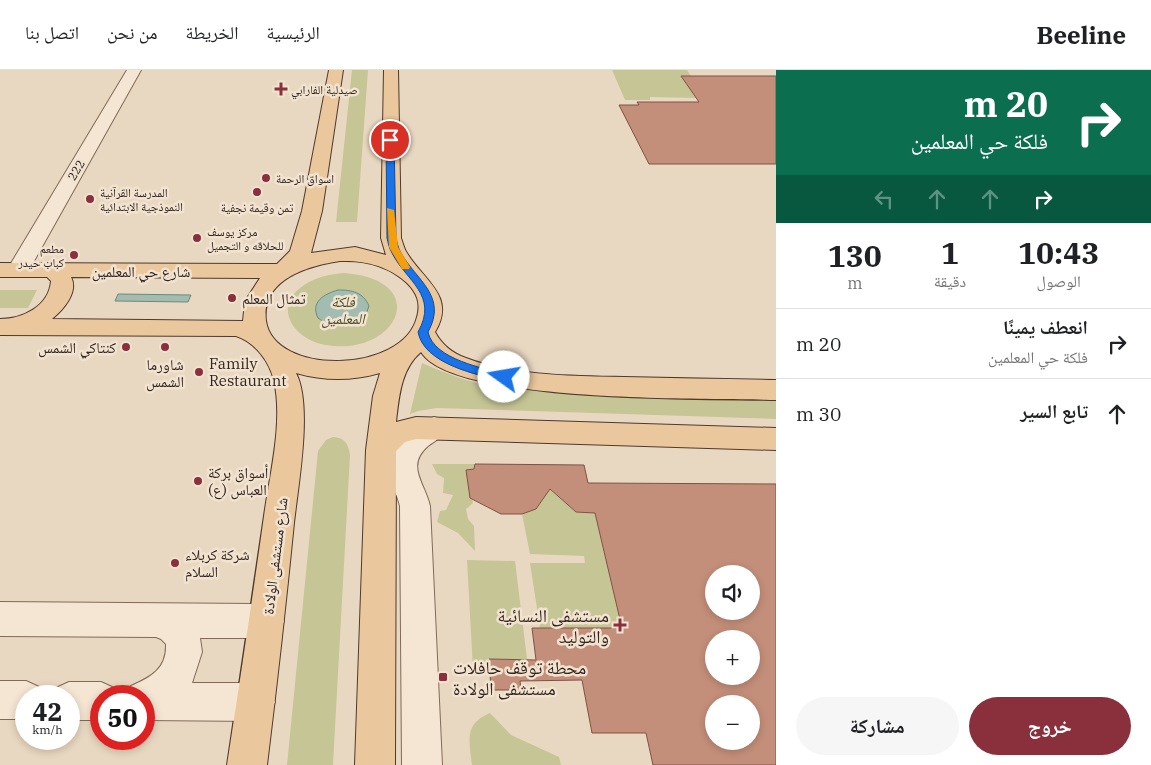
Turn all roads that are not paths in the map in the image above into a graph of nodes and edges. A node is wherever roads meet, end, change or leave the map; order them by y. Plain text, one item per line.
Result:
1 (134, 70) edge
2 (336, 70) edge
3 (391, 70) edge
4 (9, 270) edge
5 (53, 270) junction
6 (283, 271) junction
7 (411, 274) junction
8 (8, 327) edge
9 (414, 341) junction
10 (267, 345) junction
11 (776, 390) edge
12 (434, 428) junction
13 (776, 439) edge
14 (380, 450) junction
15 (0, 619) edge
16 (158, 621) junction
17 (267, 621) junction
18 (155, 695) edge
19 (0, 700) edge
20 (15, 700) edge
21 (155, 700) edge
22 (256, 702) junction
23 (248, 765) edge
24 (375, 765) edge
25 (422, 765) edge

1 - 4 street, 222
2 - 6 main road
3 - 7 main road
4 - 5 main road, شارع حي المعلمين
5 - 6 main road, شارع حي المعلمين
5 - 8 main road
6 - 7 main road
6 - 10 main road
7 - 9 main road
8 - 10 main road
9 - 10 main road
9 - 11 main road
9 - 14 main road
10 - 17 main road, شارع مستشفى الولادة
12 - 13 main road
12 - 14 main road
12 - 25 street
14 - 24 main road
15 - 16 street
16 - 17 street
16 - 18 street
17 - 22 main road, شارع مستشفى الولادة
19 - 20 street
21 - 22 street
22 - 23 main road, شارع مستشفى الولادة

